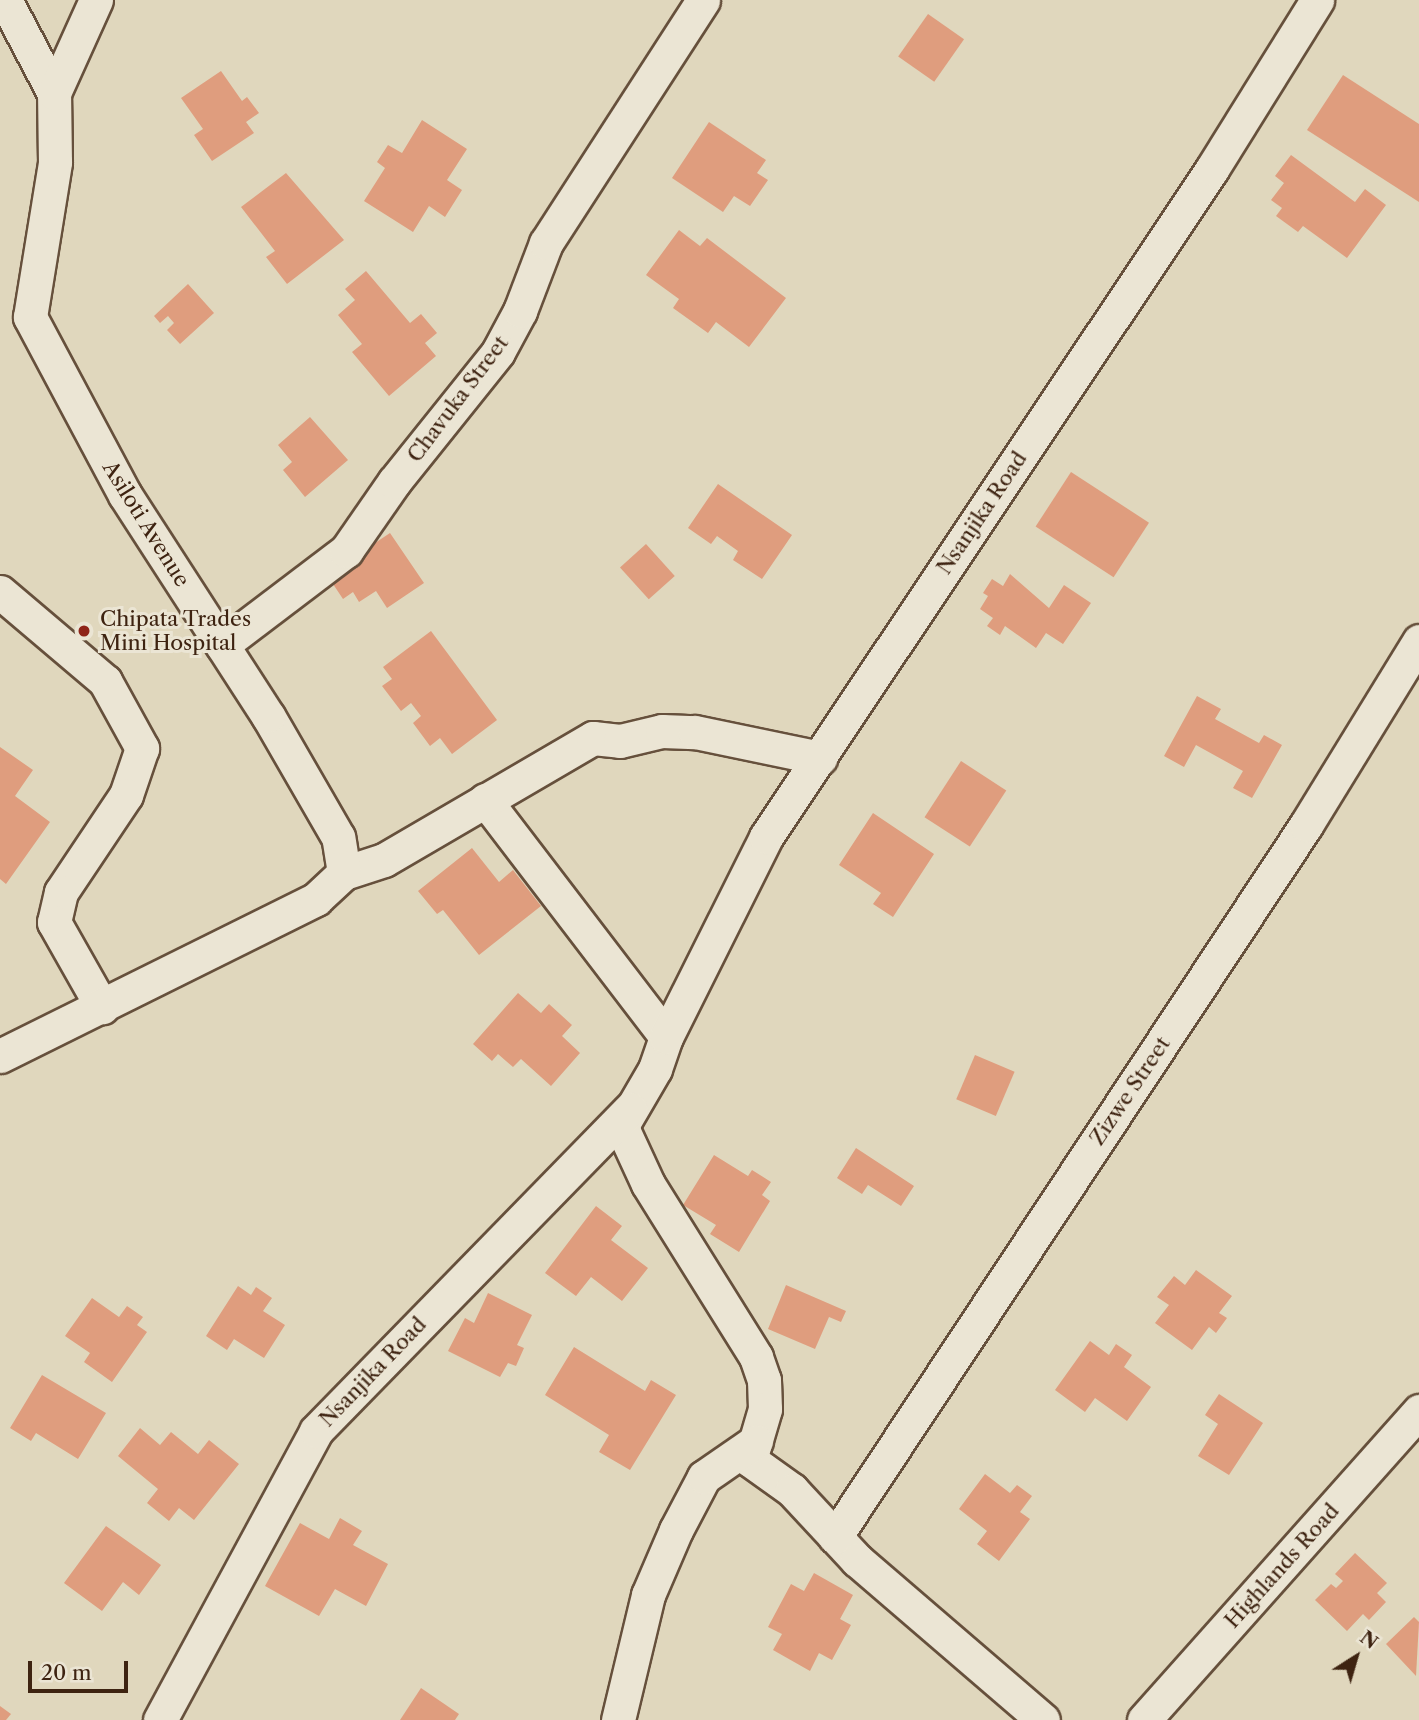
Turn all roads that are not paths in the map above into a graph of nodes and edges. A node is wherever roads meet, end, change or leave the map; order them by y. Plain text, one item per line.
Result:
1 (5, 0) edge
2 (96, 0) edge
3 (703, 0) edge
4 (1317, 0) edge
5 (54, 93) junction
6 (0, 592) edge
7 (1419, 641) edge
8 (222, 645) junction
9 (820, 758) junction
10 (485, 800) junction
11 (344, 873) junction
12 (102, 1007) junction
13 (666, 1037) junction
14 (0, 1056) edge
15 (630, 1109) junction
16 (1419, 1411) edge
17 (756, 1441) junction
18 (835, 1537) junction
19 (160, 1720) edge
20 (618, 1720) edge
21 (1043, 1720) edge
22 (1144, 1720) edge

1 - 5 street
2 - 5 street
3 - 8 street, Chavuka Street
4 - 9 street, Nsanjika Road
5 - 8 street, Asiloti Avenue
6 - 12 street
7 - 18 street, Zizwe Street
8 - 11 street, Asiloti Avenue
9 - 10 street
9 - 13 street, Nsanjika Road
10 - 11 street
10 - 13 street
11 - 12 street
12 - 14 street
13 - 15 street, Nsanjika Road
15 - 17 street
15 - 19 street, Nsanjika Road
16 - 22 street, Highlands Road
17 - 18 street
17 - 20 street
18 - 21 street

